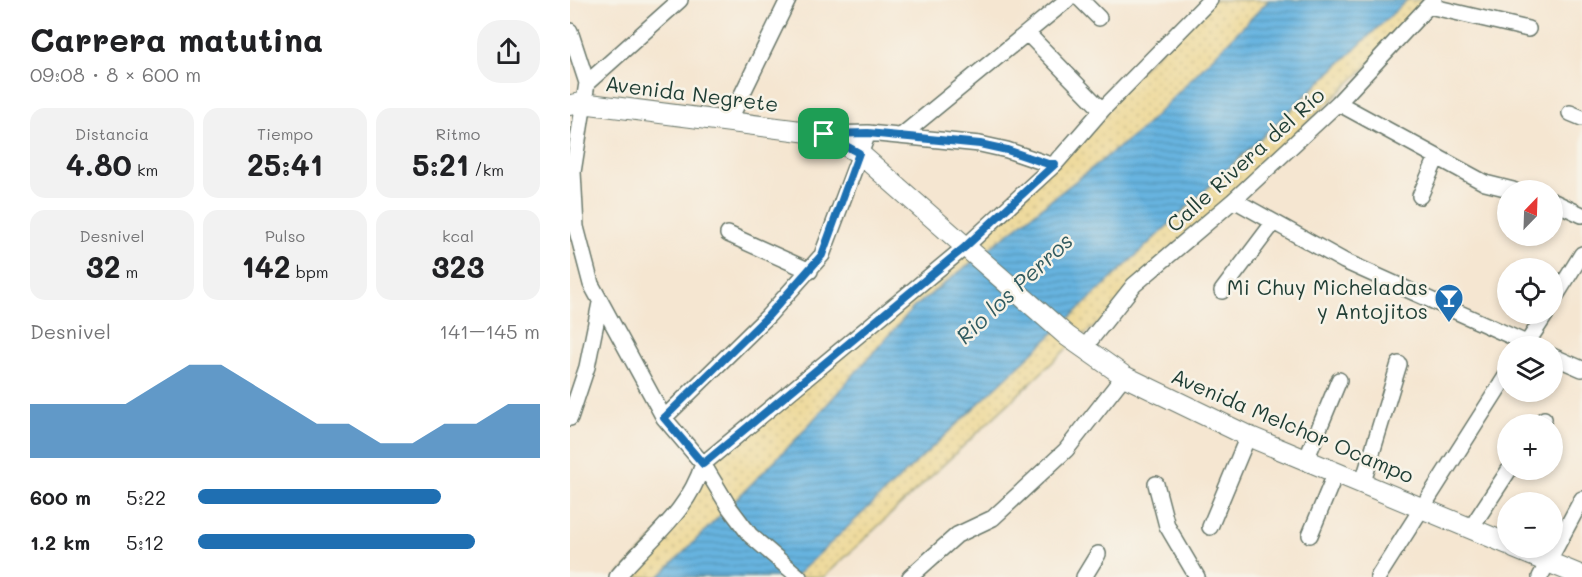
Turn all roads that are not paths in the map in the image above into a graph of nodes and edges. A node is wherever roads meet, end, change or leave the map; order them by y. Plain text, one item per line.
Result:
1 (680, 0) edge
2 (788, 0) edge
3 (1066, 0) edge
4 (1081, 0) edge
5 (1201, 3) edge
6 (1431, 3) edge
7 (1099, 18) dead end
8 (1528, 29) dead end
9 (570, 31) edge
10 (1027, 33) junction
11 (587, 83) junction
12 (1338, 103) junction
13 (576, 104) edge
14 (1102, 110) junction
15 (729, 121) junction
16 (868, 133) junction
17 (824, 134) junction
18 (901, 136) junction
19 (859, 153) junction
20 (1437, 157) junction
21 (1055, 164) junction
22 (571, 172) edge
23 (1497, 186) edge
24 (1420, 196) dead end
25 (1234, 200) junction
26 (1563, 206) edge
27 (1582, 215) edge
28 (1274, 222) junction
29 (728, 234) dead end
30 (965, 247) junction
31 (1582, 254) edge
32 (810, 271) junction
33 (1563, 284) edge
34 (1222, 291) dead end
35 (600, 303) junction
36 (1506, 336) edge
37 (1084, 348) junction
38 (1563, 361) edge
39 (1399, 364) dead end
40 (1582, 369) edge
41 (1124, 376) junction
42 (1340, 380) dead end
43 (1497, 390) edge
44 (570, 418) edge
45 (664, 418) junction
46 (1248, 436) junction
47 (1306, 460) junction
48 (703, 464) junction
49 (1336, 472) junction
50 (1502, 480) edge
51 (1363, 482) junction
52 (1156, 484) dead end
53 (1582, 499) edge
54 (1422, 506) junction
55 (1210, 527) dead end
56 (1471, 528) junction
57 (1310, 535) dead end
58 (1497, 539) edge
59 (1098, 554) dead end
60 (1528, 558) edge
61 (1544, 570) edge
62 (1582, 576) edge
63 (617, 577) edge
64 (799, 577) edge
65 (910, 577) edge
66 (1084, 577) edge
67 (1197, 577) edge
68 (1378, 577) edge

1 - 11 street
2 - 15 street
3 - 10 street
4 - 7 street
5 - 14 street
6 - 8 street
6 - 12 street, Calle Rivera del Río
9 - 11 street
10 - 14 street
10 - 18 street
11 - 13 street
12 - 20 street
12 - 25 street, Calle Rivera del Río
13 - 15 main road, Avenida Negrete
13 - 22 street
14 - 21 street
15 - 17 main road, Avenida Negrete
16 - 17 street, Avenida Negrete
16 - 18 street, Avenida Negrete
16 - 19 street
17 - 19 main road, Avenida Melchor Ocampo
18 - 21 street, Avenida Negrete
19 - 30 main road, Avenida Melchor Ocampo
19 - 32 street
20 - 23 street
20 - 24 street
21 - 30 street
22 - 35 street
25 - 28 street
25 - 37 street, Calle Rivera del Río
26 - 27 street
28 - 34 street
28 - 36 street
29 - 32 street
30 - 37 main road, Avenida Melchor Ocampo
30 - 48 street
31 - 33 street
32 - 45 street
35 - 44 street
35 - 45 street
37 - 41 main road, Avenida Melchor Ocampo
38 - 40 street
39 - 51 street
41 - 46 main road, Avenida Melchor Ocampo
41 - 65 street
42 - 47 street
43 - 54 street
45 - 48 street
46 - 47 main road, Avenida Melchor Ocampo
46 - 55 street
47 - 49 main road, Avenida Melchor Ocampo
48 - 63 street
48 - 64 street
49 - 51 main road, Avenida Melchor Ocampo
49 - 57 street
50 - 56 street
51 - 54 main road, Avenida Melchor Ocampo
52 - 67 street
53 - 61 street
54 - 56 main road, Avenida Melchor Ocampo
54 - 68 street
56 - 58 main road, Avenida Melchor Ocampo
59 - 66 street
60 - 61 main road
61 - 62 main road

